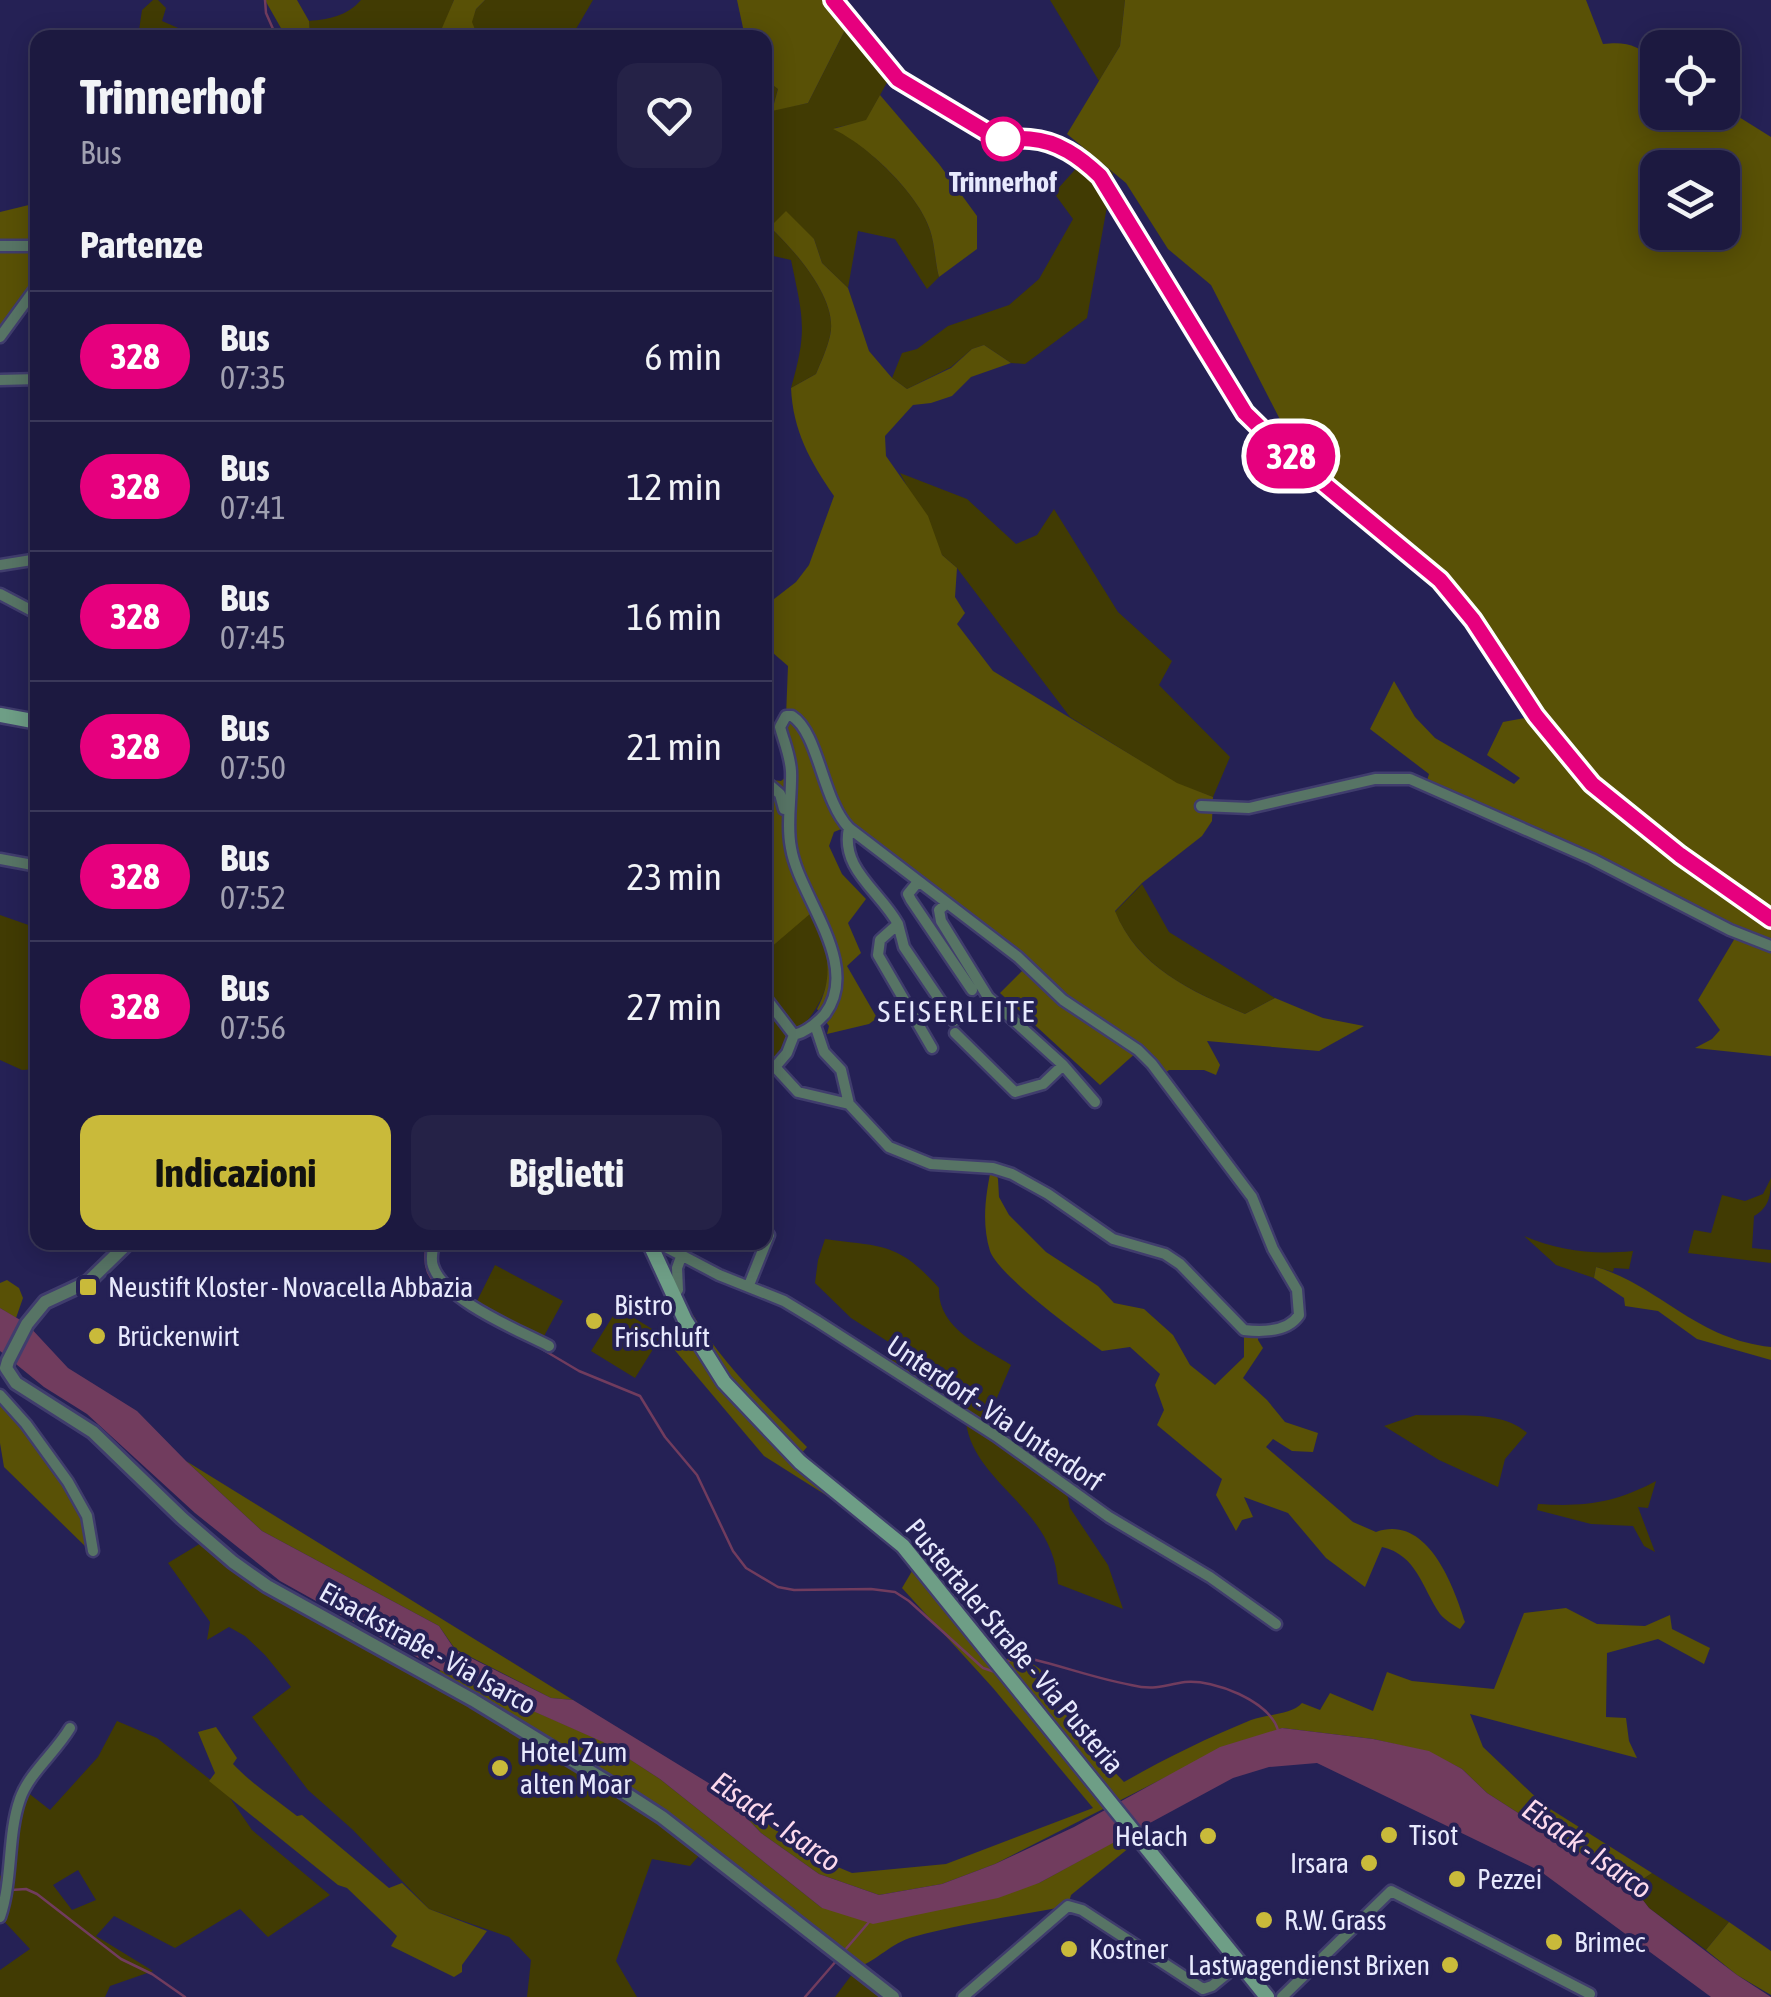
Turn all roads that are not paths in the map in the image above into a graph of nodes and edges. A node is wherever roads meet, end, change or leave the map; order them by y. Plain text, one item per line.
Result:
1 (833, 0) edge
2 (0, 246) edge
3 (30, 246) edge
4 (30, 296) edge
5 (0, 337) edge
6 (0, 380) edge
7 (30, 380) edge
8 (30, 560) edge
9 (0, 565) edge
10 (0, 594) edge
11 (30, 610) edge
12 (0, 714) edge
13 (30, 720) edge
14 (772, 784) edge
15 (1201, 806) dead end
16 (789, 810) junction
17 (849, 828) junction
18 (0, 859) edge
19 (30, 865) edge
20 (918, 882) junction
21 (946, 904) junction
22 (1771, 920) edge
23 (898, 924) junction
24 (1771, 946) edge
25 (972, 990) dead end
26 (772, 1006) edge
27 (814, 1025) junction
28 (794, 1035) junction
29 (932, 1048) dead end
30 (772, 1064) edge
31 (1063, 1065) junction
32 (772, 1068) edge
33 (1095, 1102) dead end
34 (849, 1104) junction
35 (121, 1250) edge
36 (433, 1250) edge
37 (657, 1250) edge
38 (668, 1250) edge
39 (763, 1250) edge
40 (681, 1257) junction
41 (749, 1285) junction
42 (672, 1294) junction
43 (549, 1346) dead end
44 (5, 1364) edge
45 (0, 1395) edge
46 (93, 1550) dead end
47 (1276, 1624) dead end
48 (70, 1728) dead end
49 (0, 1916) edge
50 (1240, 1963) junction
51 (1590, 1994) dead end
52 (893, 1997) edge
53 (963, 1997) edge
54 (1267, 1997) edge
55 (1282, 1997) edge

1 - 22 street
2 - 3 street
4 - 5 street
6 - 7 street
8 - 9 street
10 - 11 street
12 - 13 main road
14 - 16 street
15 - 24 street
16 - 17 street
16 - 27 street
17 - 20 street
17 - 23 street
18 - 19 street
20 - 21 street
20 - 25 street
21 - 31 street
21 - 34 street
23 - 29 street
23 - 31 street
26 - 28 street
27 - 28 street
27 - 34 street
28 - 30 street
31 - 33 street
32 - 34 street
35 - 44 street
36 - 43 street
37 - 42 main road, Pustertaler Straße - Via Pusteria
38 - 40 street, Unterdorf - Via Unterdorf
39 - 41 street
40 - 41 street, Unterdorf - Via Unterdorf
40 - 42 street
41 - 47 street, Unterdorf - Via Unterdorf
42 - 50 main road, Pustertaler Straße - Via Pusteria
44 - 52 street, Eisackstraße - Via Isarco
45 - 46 street
48 - 49 street
50 - 53 street
50 - 54 main road, Pustertaler Straße - Via Pusteria
51 - 55 street

